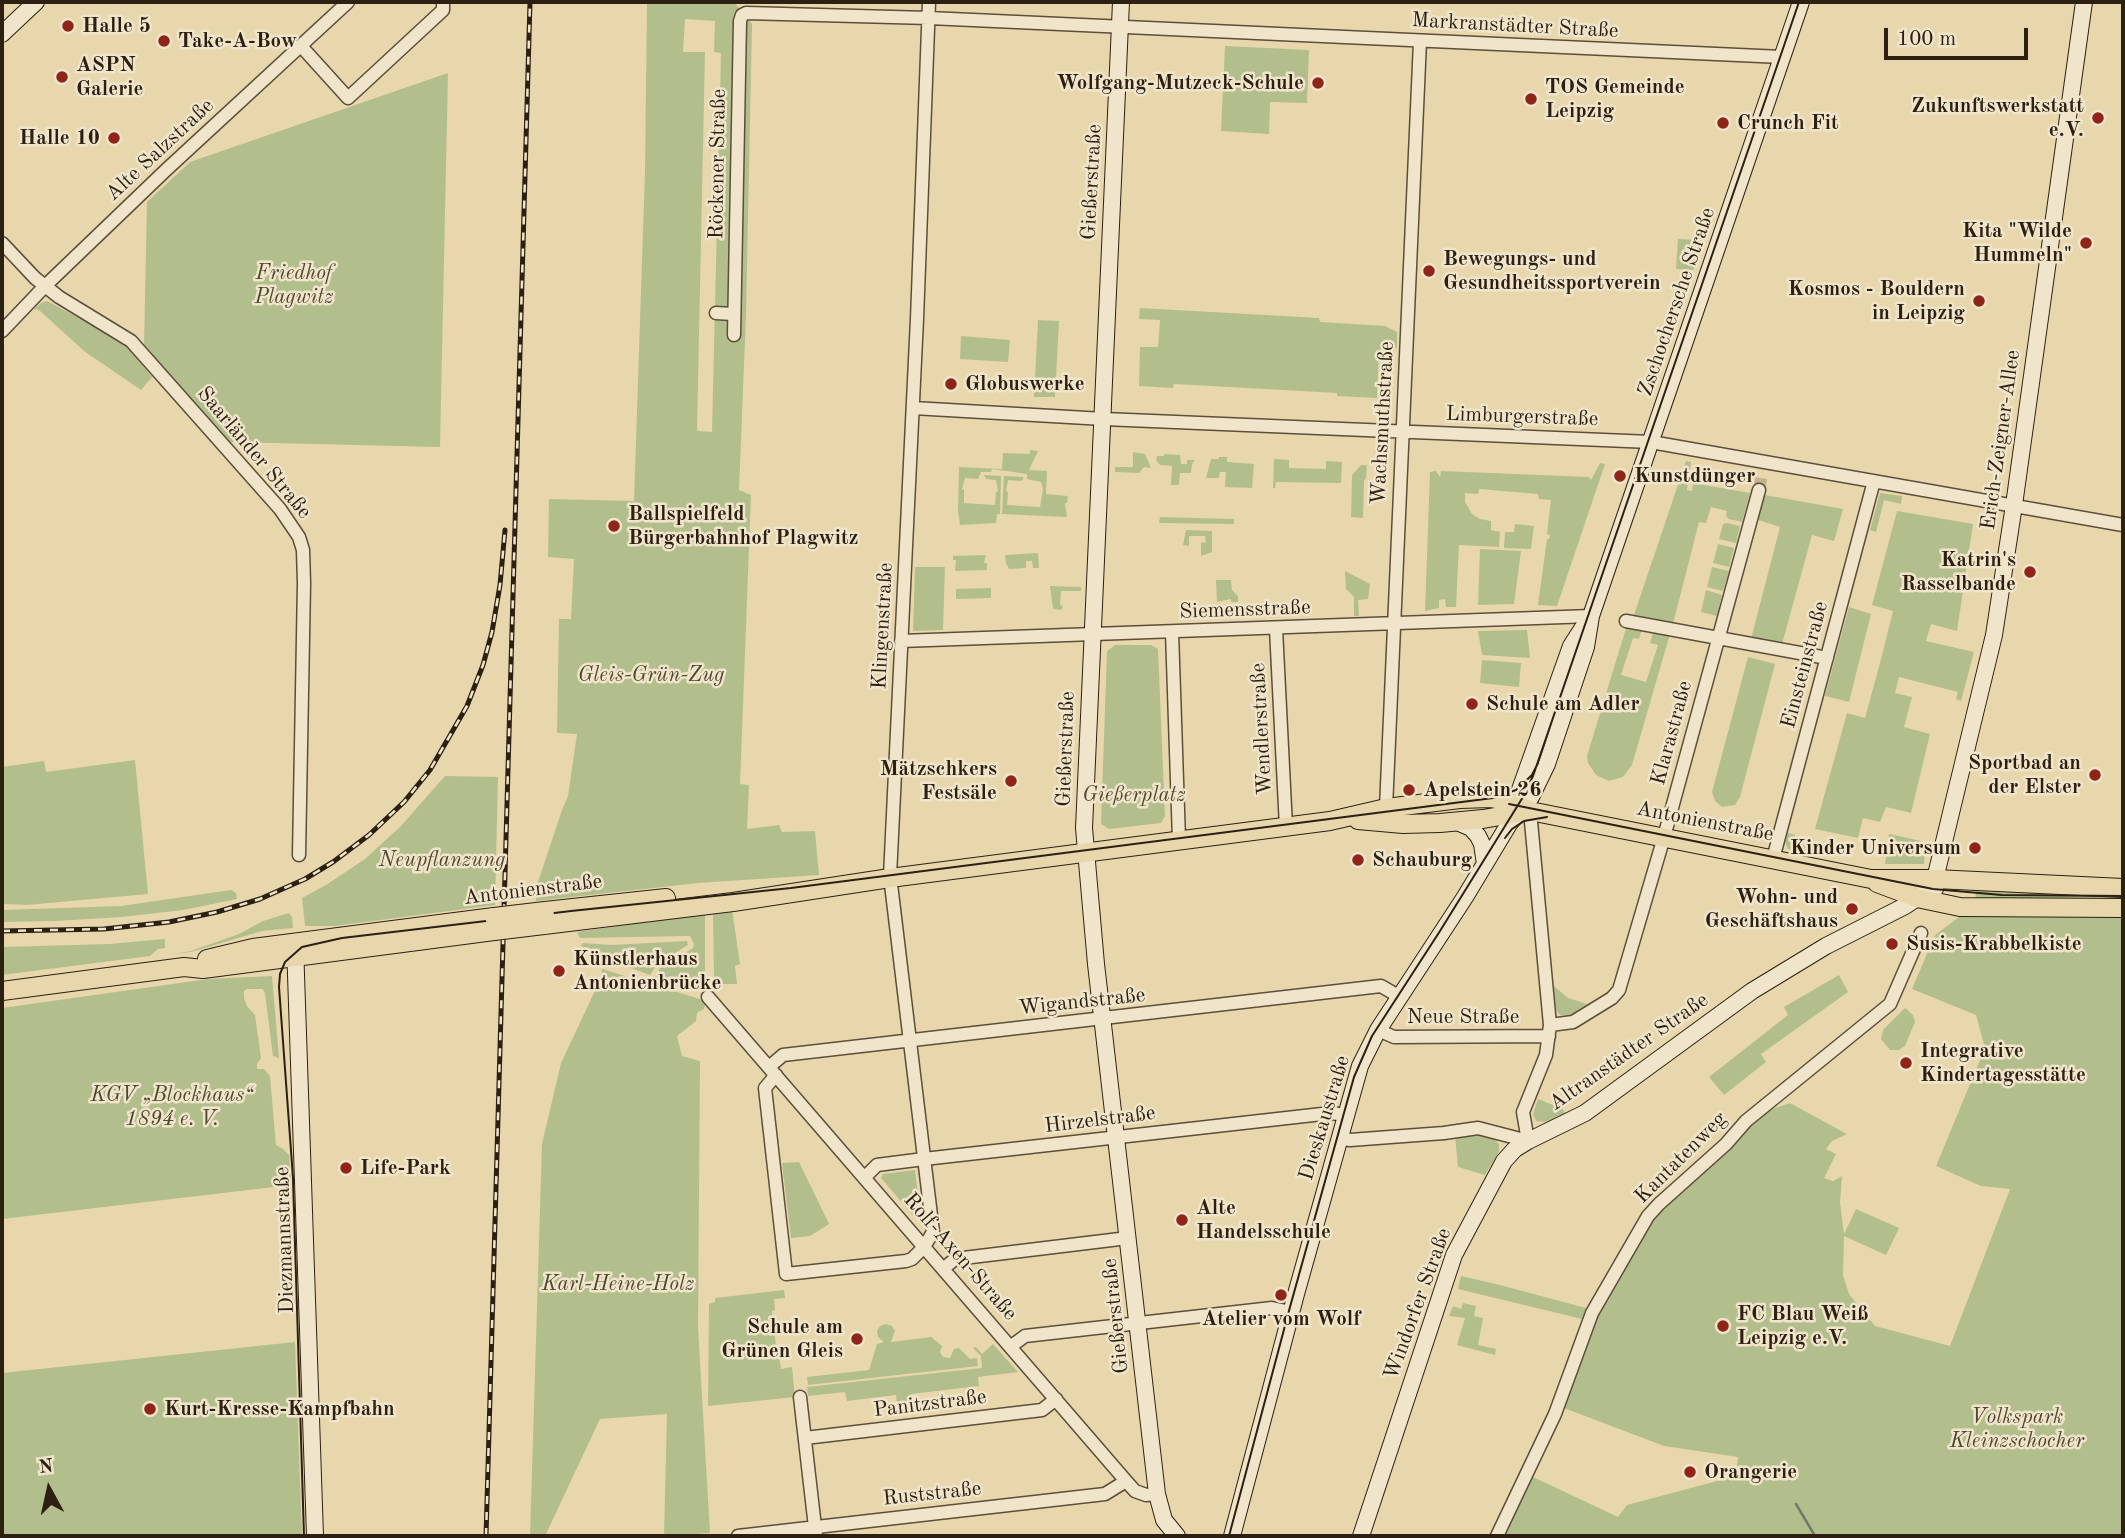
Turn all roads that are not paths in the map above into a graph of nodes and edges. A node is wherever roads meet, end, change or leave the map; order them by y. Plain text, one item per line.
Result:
1 (36, 2) edge
2 (348, 2) edge
3 (929, 2) edge
4 (1121, 2) edge
5 (1801, 2) edge
6 (2084, 2) edge
7 (443, 6) edge
8 (794, 8) edge
9 (743, 15) joint
10 (929, 18) junction
11 (1120, 27) junction
12 (2, 34) edge
13 (1420, 41) junction
14 (301, 46) junction
15 (1782, 57) junction
16 (2, 243) edge
17 (45, 286) junction
18 (716, 313) dead end
19 (733, 314) junction
20 (2, 331) edge
21 (734, 335) dead end
22 (913, 408) junction
23 (1104, 419) junction
24 (1402, 432) junction
25 (1651, 442) junction
26 (1874, 481) junction
27 (1759, 490) tunnel mouth
28 (2014, 505) junction
29 (2123, 524) edge
30 (1591, 616) junction
31 (1626, 621) dead end
32 (1392, 625) junction
33 (1276, 629) junction
34 (1172, 632) junction
35 (1091, 633) junction
36 (1718, 639) junction
37 (901, 641) junction
38 (1827, 658) junction
39 (1386, 808) junction
40 (1519, 810) junction
41 (1348, 818) junction
42 (1457, 822) junction
43 (1286, 827) junction
44 (1664, 837) junction
45 (1179, 840) junction
46 (1085, 853) junction
47 (299, 855) dead end
48 (1773, 859) junction
49 (1485, 864) junction
50 (890, 878) junction
51 (1871, 879) junction
52 (1935, 879) junction
53 (2123, 888) edge
54 (1917, 898) junction
55 (1943, 904) junction
56 (2123, 908) edge
57 (1921, 933) dead end
58 (296, 949) junction
59 (2, 991) edge
60 (708, 997) dead end
61 (1400, 997) junction
62 (1103, 1019) junction
63 (1378, 1030) junction
64 (1550, 1030) junction
65 (909, 1040) junction
66 (772, 1071) junction
67 (1346, 1115) junction
68 (1117, 1137) junction
69 (1339, 1138) junction
70 (1528, 1140) junction
71 (924, 1159) junction
72 (864, 1178) junction
73 (1128, 1238) junction
74 (924, 1247) junction
75 (943, 1269) junction
76 (1291, 1312) junction
77 (1138, 1324) junction
78 (1010, 1347) junction
79 (800, 1397) dead end
80 (1056, 1399) junction
81 (805, 1437) junction
82 (1126, 1481) junction
83 (1157, 1494) junction
84 (816, 1531) edge
85 (315, 1536) edge
86 (738, 1536) edge
87 (1177, 1536) edge
88 (1232, 1536) edge
89 (1361, 1536) edge
90 (1497, 1536) edge

1 - 12 street
2 - 14 street, Alte Salzstraße
3 - 10 street, Klingenstraße
4 - 11 street, Gießerstraße
5 - 15 street, Zschochersche Straße
6 - 28 street, Erich-Zeigner-Allee
7 - 14 street
8 - 9 street, Markranstädter Straße
8 - 10 street, Markranstädter Straße
9 - 19 street, Röckener Straße
10 - 11 street, Markranstädter Straße
10 - 22 street, Klingenstraße
11 - 13 street, Markranstädter Straße
11 - 23 street, Gießerstraße
13 - 15 street, Markranstädter Straße
13 - 24 street, Wachsmuthstraße
14 - 17 street, Alte Salzstraße
15 - 25 street, Zschochersche Straße
16 - 17 street, Saarländer Straße
17 - 20 street, Alte Salzstraße
17 - 47 street, Saarländer Straße
18 - 19 street
19 - 21 street, Röckener Straße
22 - 23 street, Limburgerstraße
22 - 37 street, Klingenstraße
23 - 24 street, Limburgerstraße
23 - 35 street, Gießerstraße
24 - 25 street, Limburgerstraße
24 - 32 street, Wachsmuthstraße
25 - 26 street, Limburgerstraße
25 - 30 street, Zschochersche Straße
26 - 28 street, Limburgerstraße
26 - 38 street, Einsteinstraße
27 - 36 street, Klarastraße
28 - 29 street, Limburgerstraße
28 - 52 street, Erich-Zeigner-Allee
30 - 32 street, Siemensstraße
30 - 40 street, Zschochersche Straße
30 - 40 street, Zschochersche Straße
31 - 36 street
32 - 33 street, Siemensstraße
32 - 39 street, Wachsmuthstraße
33 - 34 street, Siemensstraße
33 - 43 street, Wendlerstraße
34 - 35 street, Siemensstraße
34 - 45 street
35 - 37 street, Siemensstraße
35 - 46 street, Gießerstraße
36 - 38 street
36 - 44 street, Klarastraße
37 - 50 street, Klingenstraße
38 - 48 street, Einsteinstraße
39 - 40 main road, Antonienstraße
39 - 41 main road, Antonienstraße
40 - 42 main road, Antonienstraße
40 - 44 main road, Antonienstraße
40 - 49 street, Dieskaustraße
40 - 64 street
41 - 42 main road, Antonienstraße
41 - 43 main road, Antonienstraße
42 - 49 street
43 - 45 main road, Antonienstraße
44 - 48 main road, Antonienstraße
44 - 64 street, Klarastraße
45 - 46 main road, Antonienstraße
46 - 50 main road, Antonienstraße
46 - 62 street, Gießerstraße
48 - 51 main road, Antonienstraße
49 - 61 street, Dieskaustraße
50 - 58 main road, Antonienstraße, bridge
50 - 65 street, Klingenstraße
51 - 52 main road, Antonienstraße
51 - 54 main road, Antonienstraße
52 - 53 main road, Antonienstraße
52 - 54 street, Altranstädter Straße
52 - 55 street
54 - 55 main road, Antonienstraße
54 - 70 street, Altranstädter Straße
55 - 56 main road, Antonienstraße
57 - 90 street, Kantatenweg
58 - 59 main road, Antonienstraße
58 - 85 street, Diezmannstraße
60 - 66 street, Rolf-Axen-Straße
61 - 62 street, Wigandstraße
61 - 63 street, Dieskaustraße
62 - 65 street, Wigandstraße
62 - 68 street, Gießerstraße
63 - 64 street, Neue Straße
63 - 67 street, Dieskaustraße
64 - 70 street
65 - 66 street, Wigandstraße
65 - 71 street, Klingenstraße
66 - 72 street, Rolf-Axen-Straße
66 - 74 street
67 - 68 street, Hirzelstraße
67 - 69 street, Dieskaustraße
68 - 71 street, Hirzelstraße
68 - 73 street, Gießerstraße
69 - 70 street
69 - 76 street, Dieskaustraße
70 - 89 street, Windorfer Straße
71 - 72 street, Hirzelstraße
71 - 74 street, Klingenstraße
72 - 74 street, Rolf-Axen-Straße
73 - 75 street
73 - 77 street, Gießerstraße
74 - 75 street, Rolf-Axen-Straße
75 - 78 street, Rolf-Axen-Straße
76 - 77 street
76 - 88 street, Dieskaustraße
77 - 78 street
77 - 83 street, Gießerstraße
78 - 80 street, Rolf-Axen-Straße
79 - 81 street
80 - 81 street, Panitzstraße
80 - 82 street, Rolf-Axen-Straße
81 - 84 street
82 - 83 street, Rolf-Axen-Straße
82 - 84 street, Ruststraße
83 - 87 street
84 - 86 street, Ruststraße

